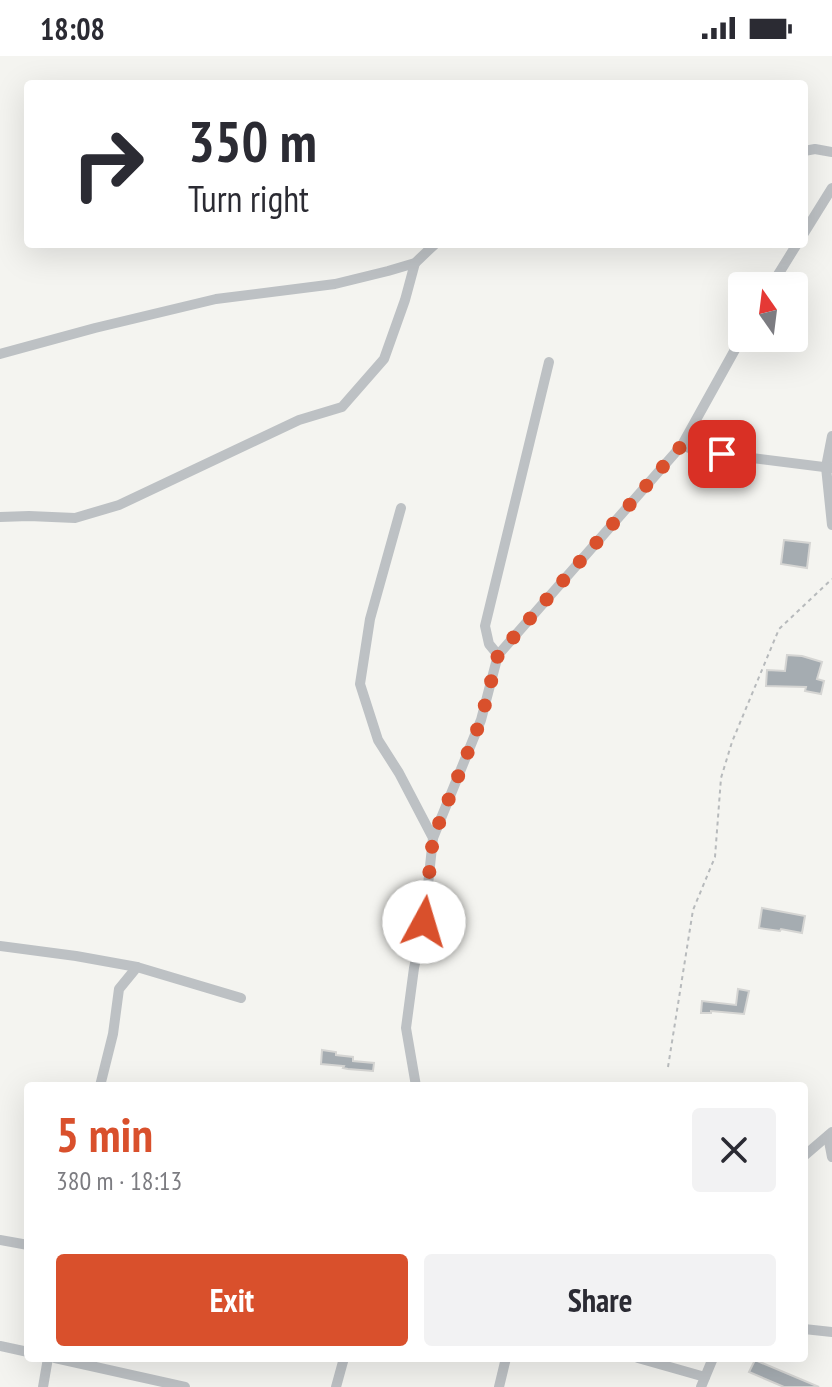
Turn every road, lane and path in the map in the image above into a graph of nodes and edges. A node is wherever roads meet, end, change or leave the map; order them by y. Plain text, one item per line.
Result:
1 (808, 150) edge
2 (832, 152) edge
3 (832, 188) edge
4 (808, 227) edge
5 (431, 248) edge
6 (795, 248) edge
7 (415, 263) junction
8 (780, 272) edge
9 (734, 352) edge
10 (0, 354) edge
11 (549, 362) dead end
12 (832, 436) edge
13 (682, 445) junction
14 (829, 467) edge
15 (401, 508) dead end
16 (0, 517) edge
17 (832, 525) edge
18 (832, 579) edge
19 (498, 655) junction
20 (433, 838) junction
21 (0, 946) edge
22 (137, 967) junction
23 (241, 998) dead end
24 (668, 1067) dead end
25 (101, 1082) edge
26 (415, 1082) edge
27 (831, 1135) edge
28 (808, 1153) edge
29 (832, 1157) edge
30 (0, 1240) edge
31 (24, 1244) edge
32 (808, 1329) edge
33 (832, 1332) edge
34 (0, 1346) edge
35 (24, 1351) edge
36 (47, 1362) edge
37 (73, 1362) edge
38 (343, 1362) edge
39 (505, 1362) edge
40 (649, 1362) edge
41 (711, 1362) edge
42 (703, 1382) edge
43 (43, 1387) edge
44 (185, 1387) edge
45 (336, 1387) edge
46 (499, 1387) edge

1 - 2 street
3 - 4 street
5 - 7 street
6 - 8 street
7 - 10 street
7 - 16 street
9 - 13 street
11 - 19 street
12 - 14 street
13 - 14 street
13 - 19 street
14 - 17 street
15 - 20 street
18 - 24 path
19 - 20 street
20 - 26 street
21 - 22 street
22 - 23 street
22 - 25 street
27 - 28 street
27 - 29 street
30 - 31 street
32 - 33 street
34 - 35 street
36 - 43 street
37 - 44 street
38 - 45 street
39 - 46 street
40 - 42 street
41 - 42 street

